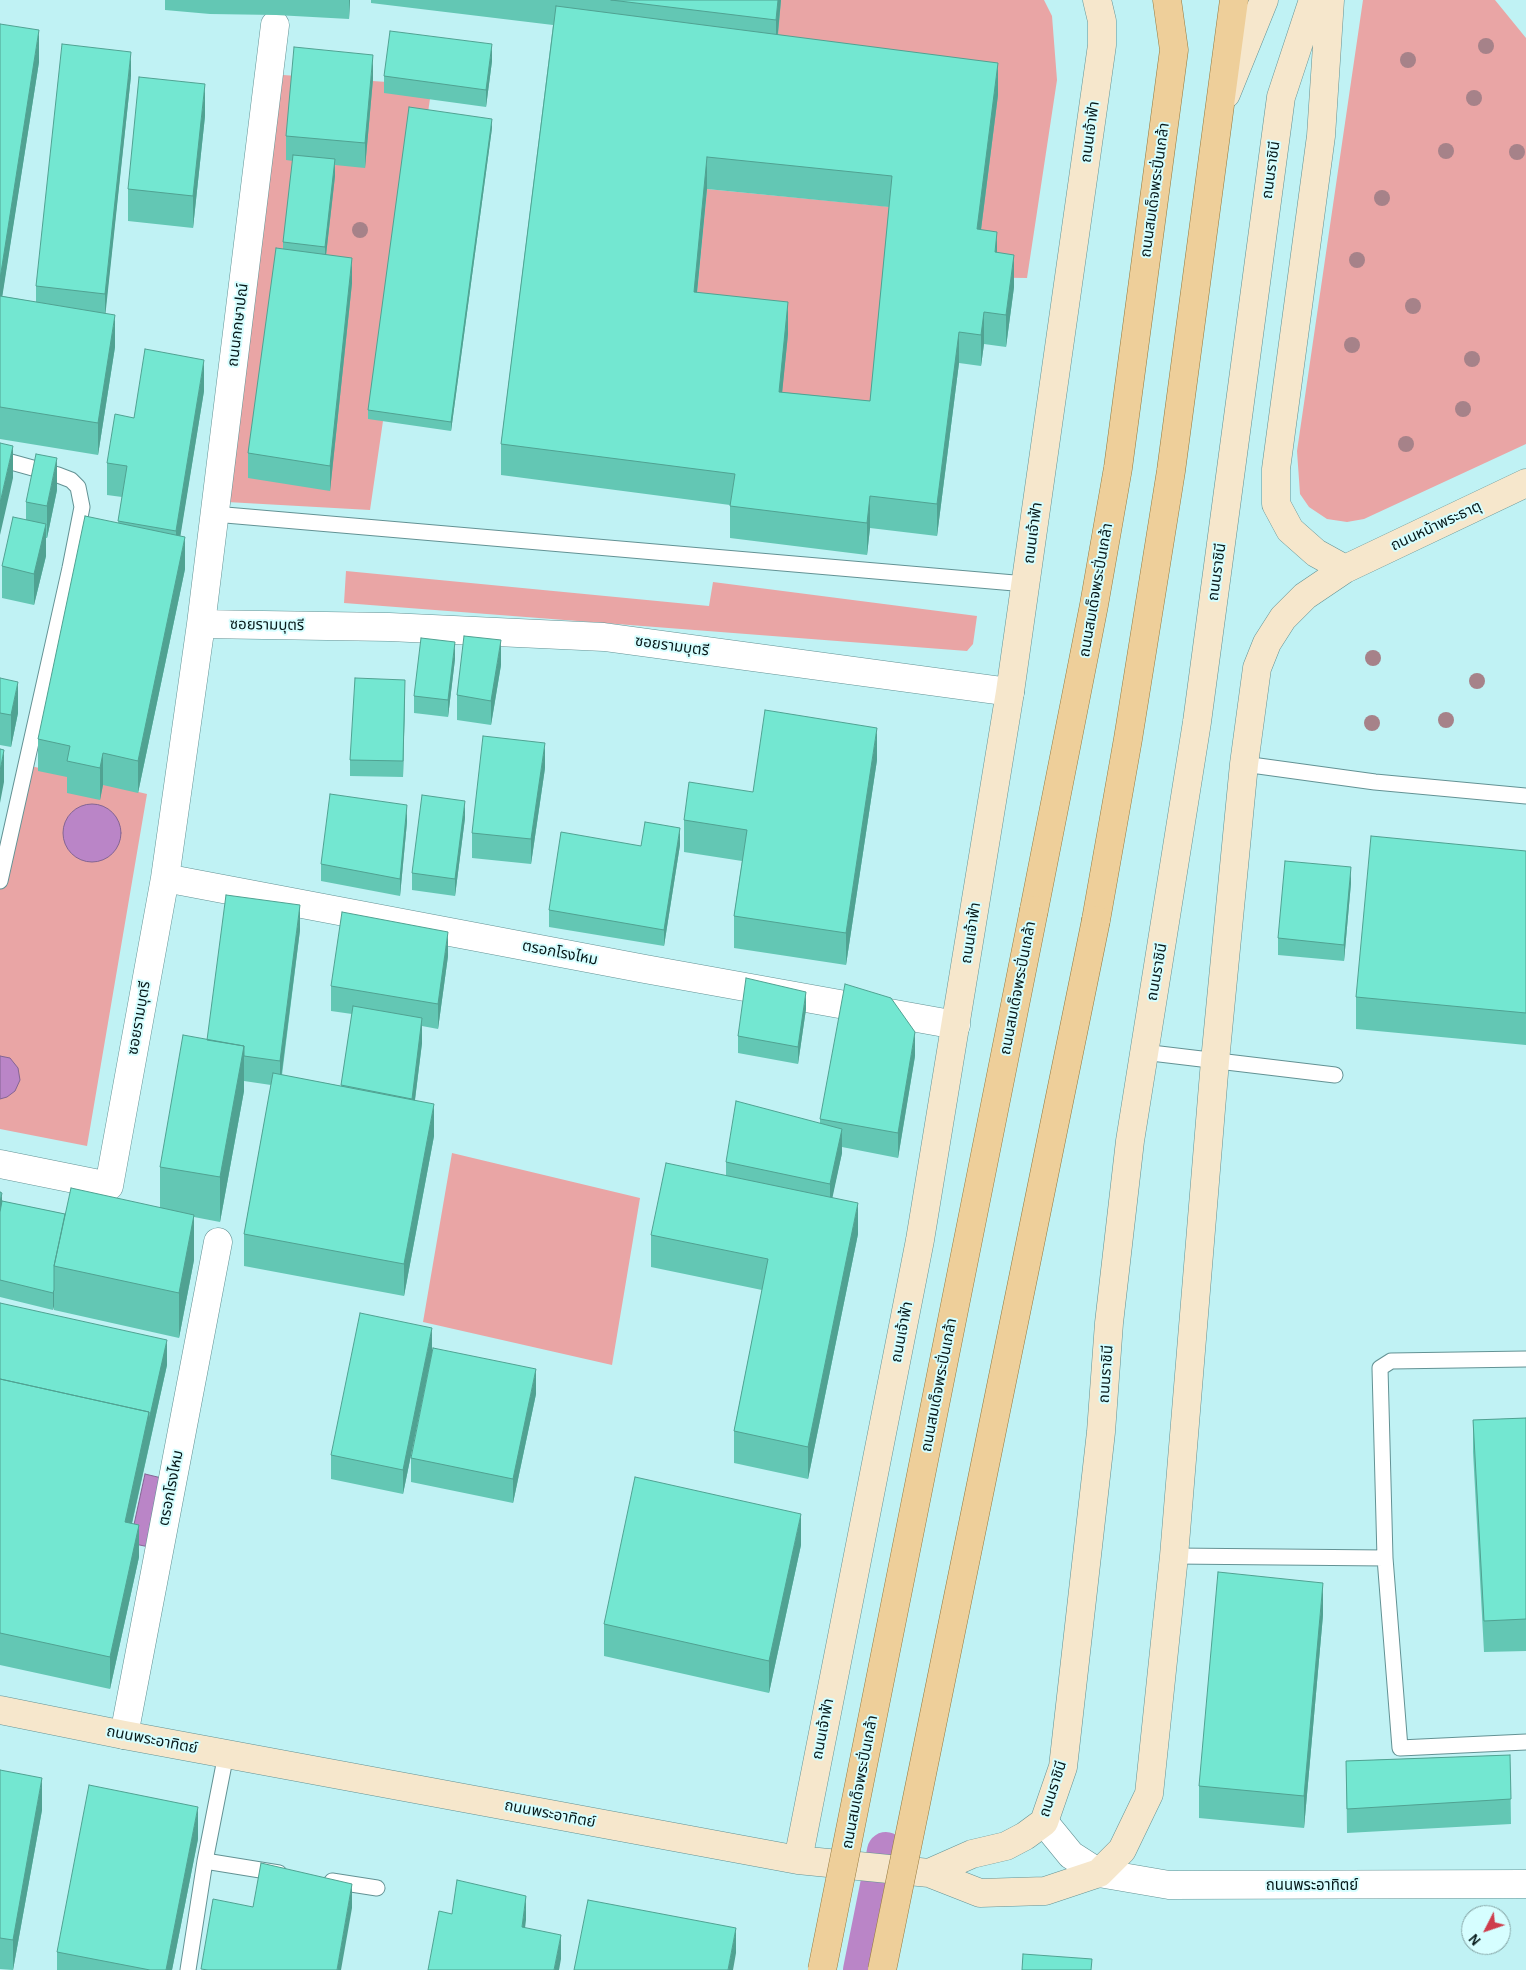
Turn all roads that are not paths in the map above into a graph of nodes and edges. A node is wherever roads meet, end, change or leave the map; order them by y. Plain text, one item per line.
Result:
1 (1097, 0) edge
2 (1166, 0) edge
3 (1181, 0) edge
4 (1234, 0) edge
5 (1264, 0) edge
6 (1313, 0) edge
7 (1330, 0) edge
8 (275, 25) dead end
9 (1174, 50) junction
10 (1220, 110) junction
11 (0, 459) edge
12 (1526, 483) edge
13 (214, 514) junction
14 (1345, 569) junction
15 (1026, 584) junction
16 (200, 624) junction
17 (1010, 692) junction
18 (1244, 764) junction
19 (1526, 796) edge
20 (165, 878) junction
21 (0, 881) edge
22 (956, 1025) junction
23 (1143, 1052) junction
24 (1215, 1061) junction
25 (1335, 1075) dead end
26 (0, 1164) edge
27 (218, 1242) dead end
28 (1526, 1359) edge
29 (1174, 1556) junction
30 (1385, 1558) junction
31 (0, 1710) edge
32 (124, 1735) junction
33 (1526, 1742) edge
34 (226, 1754) junction
35 (1044, 1822) junction
36 (798, 1860) junction
37 (205, 1861) junction
38 (918, 1872) junction
39 (1099, 1874) junction
40 (291, 1875) edge
41 (320, 1879) edge
42 (1526, 1884) edge
43 (377, 1888) dead end
44 (188, 1970) edge
45 (822, 1970) edge
46 (882, 1970) edge

1 - 15 street, ถนนเจ้าฟ้า
2 - 9 main road, ถนนสมเด็จพระปิ่นเกล้า
3 - 9 main road
4 - 10 main road
5 - 10 street
6 - 23 street, ถนนราชินี
7 - 14 street
8 - 13 street, ถนนกกษาปณ์
9 - 45 main road, ถนนสมเด็จพระปิ่นเกล้า, bridge
10 - 46 main road, bridge
11 - 21 lane
12 - 14 street, ถนนหน้าพระธาตุ
13 - 15 lane
13 - 16 street, ถนนกกษาปณ์
14 - 18 street
15 - 17 street, ถนนเจ้าฟ้า
16 - 17 street, ซอยรามบุตรี
16 - 20 street, ซอยรามบุตรี
17 - 22 street, ถนนเจ้าฟ้า
18 - 19 lane
18 - 24 street
20 - 22 street, ตรอกโรงไหม
20 - 26 street, ซอยรามบุตรี
22 - 36 street, ถนนเจ้าฟ้า
23 - 24 lane
23 - 35 street, ถนนราชินี
24 - 25 lane
24 - 29 street
27 - 32 street, ตรอกโรงไหม
28 - 30 lane
29 - 30 lane
29 - 39 street, ถนนพระอาทิตย์
30 - 33 lane
31 - 32 street, ถนนพระอาทิตย์
32 - 34 street, ถนนพระอาทิตย์
34 - 36 street, ถนนพระอาทิตย์
34 - 37 lane
35 - 38 street, ถนนราชินี
35 - 39 street
36 - 38 street, ถนนพระอาทิตย์, bridge
37 - 40 lane
37 - 44 lane
38 - 39 street, ถนนพระอาทิตย์
39 - 42 street, ถนนพระอาทิตย์
41 - 43 lane

